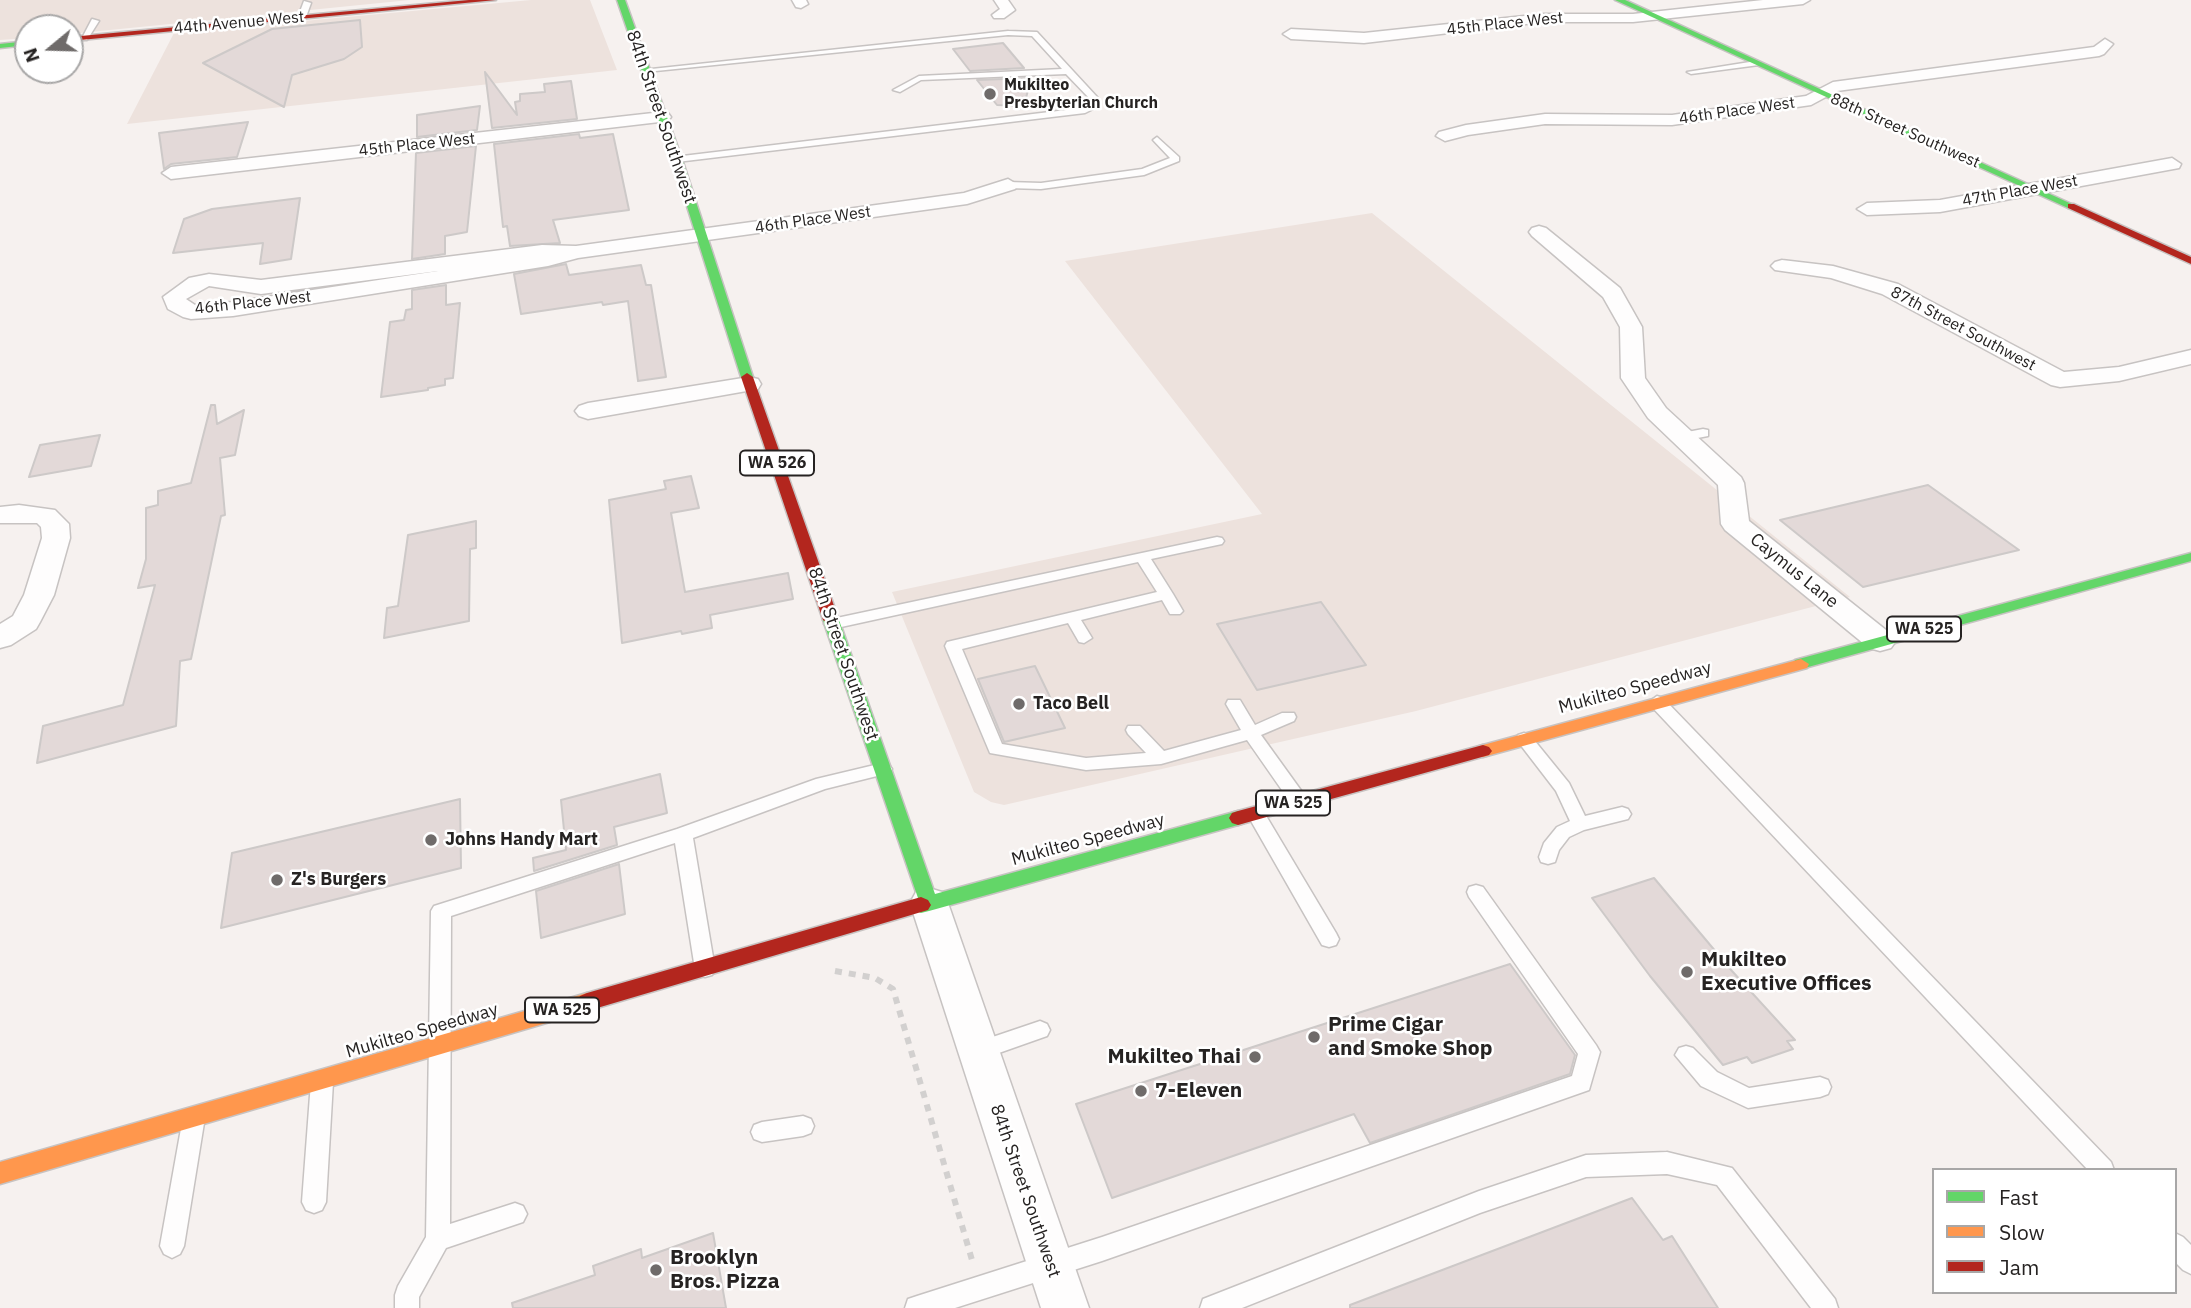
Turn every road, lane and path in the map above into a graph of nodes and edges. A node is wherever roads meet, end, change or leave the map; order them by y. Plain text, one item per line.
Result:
1 (492, 0) edge
2 (621, 0) edge
3 (1619, 0) edge
4 (1803, 0) edge
5 (1654, 16) junction
6 (95, 21) dead end
7 (84, 31) edge
8 (1291, 34) dead end
9 (84, 37) edge
10 (2105, 44) dead end
11 (1756, 63) junction
12 (646, 70) junction
13 (1069, 71) junction
14 (1691, 72) dead end
15 (897, 90) dead end
16 (1824, 94) junction
17 (662, 117) junction
18 (1445, 136) dead end
19 (1157, 140) dead end
20 (677, 159) junction
21 (2172, 164) dead end
22 (171, 173) dead end
23 (1008, 185) joint
24 (2034, 189) junction
25 (1867, 209) dead end
26 (1539, 232) dead end
27 (701, 235) junction
28 (576, 251) junction
29 (2191, 261) edge
30 (1782, 266) dead end
31 (2191, 357) edge
32 (749, 384) junction
33 (588, 411) dead end
34 (0, 515) edge
35 (1217, 541) dead end
36 (1142, 557) junction
37 (2191, 557) edge
38 (1166, 594) junction
39 (1175, 611) dead end
40 (1072, 617) junction
41 (832, 624) junction
42 (0, 638) edge
43 (1084, 638) dead end
44 (1880, 641) junction
45 (1657, 702) junction
46 (1234, 704) dead end
47 (1288, 717) dead end
48 (1134, 730) dead end
49 (1251, 733) junction
50 (1524, 739) junction
51 (1161, 758) junction
52 (883, 769) junction
53 (1299, 801) junction
54 (1256, 814) junction
55 (1622, 814) dead end
56 (1580, 824) junction
57 (683, 834) junction
58 (1548, 857) dead end
59 (1476, 892) dead end
60 (929, 904) junction
61 (1329, 939) dead end
62 (705, 969) junction
63 (827, 974) dead end
64 (1040, 1030) dead end
65 (438, 1046) junction
66 (977, 1051) junction
67 (1686, 1055) dead end
68 (322, 1079) junction
69 (1820, 1087) dead end
70 (194, 1117) junction
71 (803, 1126) dead end
72 (762, 1132) dead end
73 (2101, 1168) edge
74 (0, 1173) edge
75 (314, 1202) dead end
76 (515, 1214) dead end
77 (438, 1239) junction
78 (172, 1246) dead end
79 (2177, 1247) edge
80 (2191, 1262) edge
81 (1058, 1287) edge
82 (980, 1288) junction
83 (407, 1308) edge
84 (917, 1308) edge
85 (1212, 1308) edge
86 (1826, 1308) edge

1 - 9 main road, 44th Avenue West
2 - 12 main road, 84th Street Southwest / WA 526
3 - 5 main road, 88th Street Southwest
4 - 5 street, 45th Place West
5 - 8 street, 45th Place West
5 - 11 main road, 88th Street Southwest
6 - 7 lane
10 - 16 street, 46th Place West
11 - 14 lane
11 - 16 main road, 88th Street Southwest
12 - 13 lane
12 - 17 main road, 84th Street Southwest / WA 526
13 - 15 lane
13 - 20 lane
16 - 18 street, 46th Place West
16 - 24 main road, 88th Street Southwest
17 - 20 main road, 84th Street Southwest / WA 526
17 - 22 street, 45th Place West
19 - 23 lane
20 - 27 main road, 84th Street Southwest / WA 526
21 - 24 street, 47th Place West
23 - 27 street, 46th Place West
24 - 25 street, 47th Place West
24 - 29 main road, 88th Street Southwest
26 - 44 street, Caymus Lane
27 - 28 street, 46th Place West
27 - 32 main road, 84th Street Southwest / WA 526
28 - 28 street, 46th Place West
30 - 31 street, 87th Street Southwest
32 - 33 street
32 - 41 main road, 84th Street Southwest / WA 526
34 - 42 street
35 - 36 lane
36 - 38 lane
36 - 41 lane
37 - 44 main road, Mukilteo Speedway / WA 525
38 - 39 lane
38 - 40 lane
40 - 43 lane
40 - 51 lane
41 - 52 main road, 84th Street Southwest / WA 526
44 - 45 main road, Mukilteo Speedway / WA 525
45 - 50 main road, Mukilteo Speedway / WA 525
45 - 73 lane
46 - 49 lane
47 - 49 lane
48 - 51 lane
49 - 51 lane
49 - 53 lane
50 - 53 main road, Mukilteo Speedway / WA 525
50 - 56 lane
52 - 57 lane
52 - 60 main road, 84th Street Southwest / WA 526
53 - 54 main road, Mukilteo Speedway / WA 525
54 - 60 main road, Mukilteo Speedway / WA 525
54 - 61 lane
55 - 56 lane
56 - 58 lane
57 - 62 lane
57 - 65 lane
59 - 81 lane
60 - 62 main road, Mukilteo Speedway / WA 525
60 - 66 street, 84th Street Southwest
62 - 65 main road, Mukilteo Speedway / WA 525
63 - 82 path
64 - 66 lane
65 - 68 main road, Mukilteo Speedway / WA 525
65 - 77 lane
66 - 81 street, 84th Street Southwest
67 - 69 lane
68 - 70 main road, Mukilteo Speedway / WA 525
68 - 75 lane
70 - 74 main road, Mukilteo Speedway / WA 525
70 - 78 lane
71 - 72 lane
76 - 77 lane
77 - 83 lane
79 - 80 lane
81 - 82 lane
82 - 84 lane
85 - 86 lane

